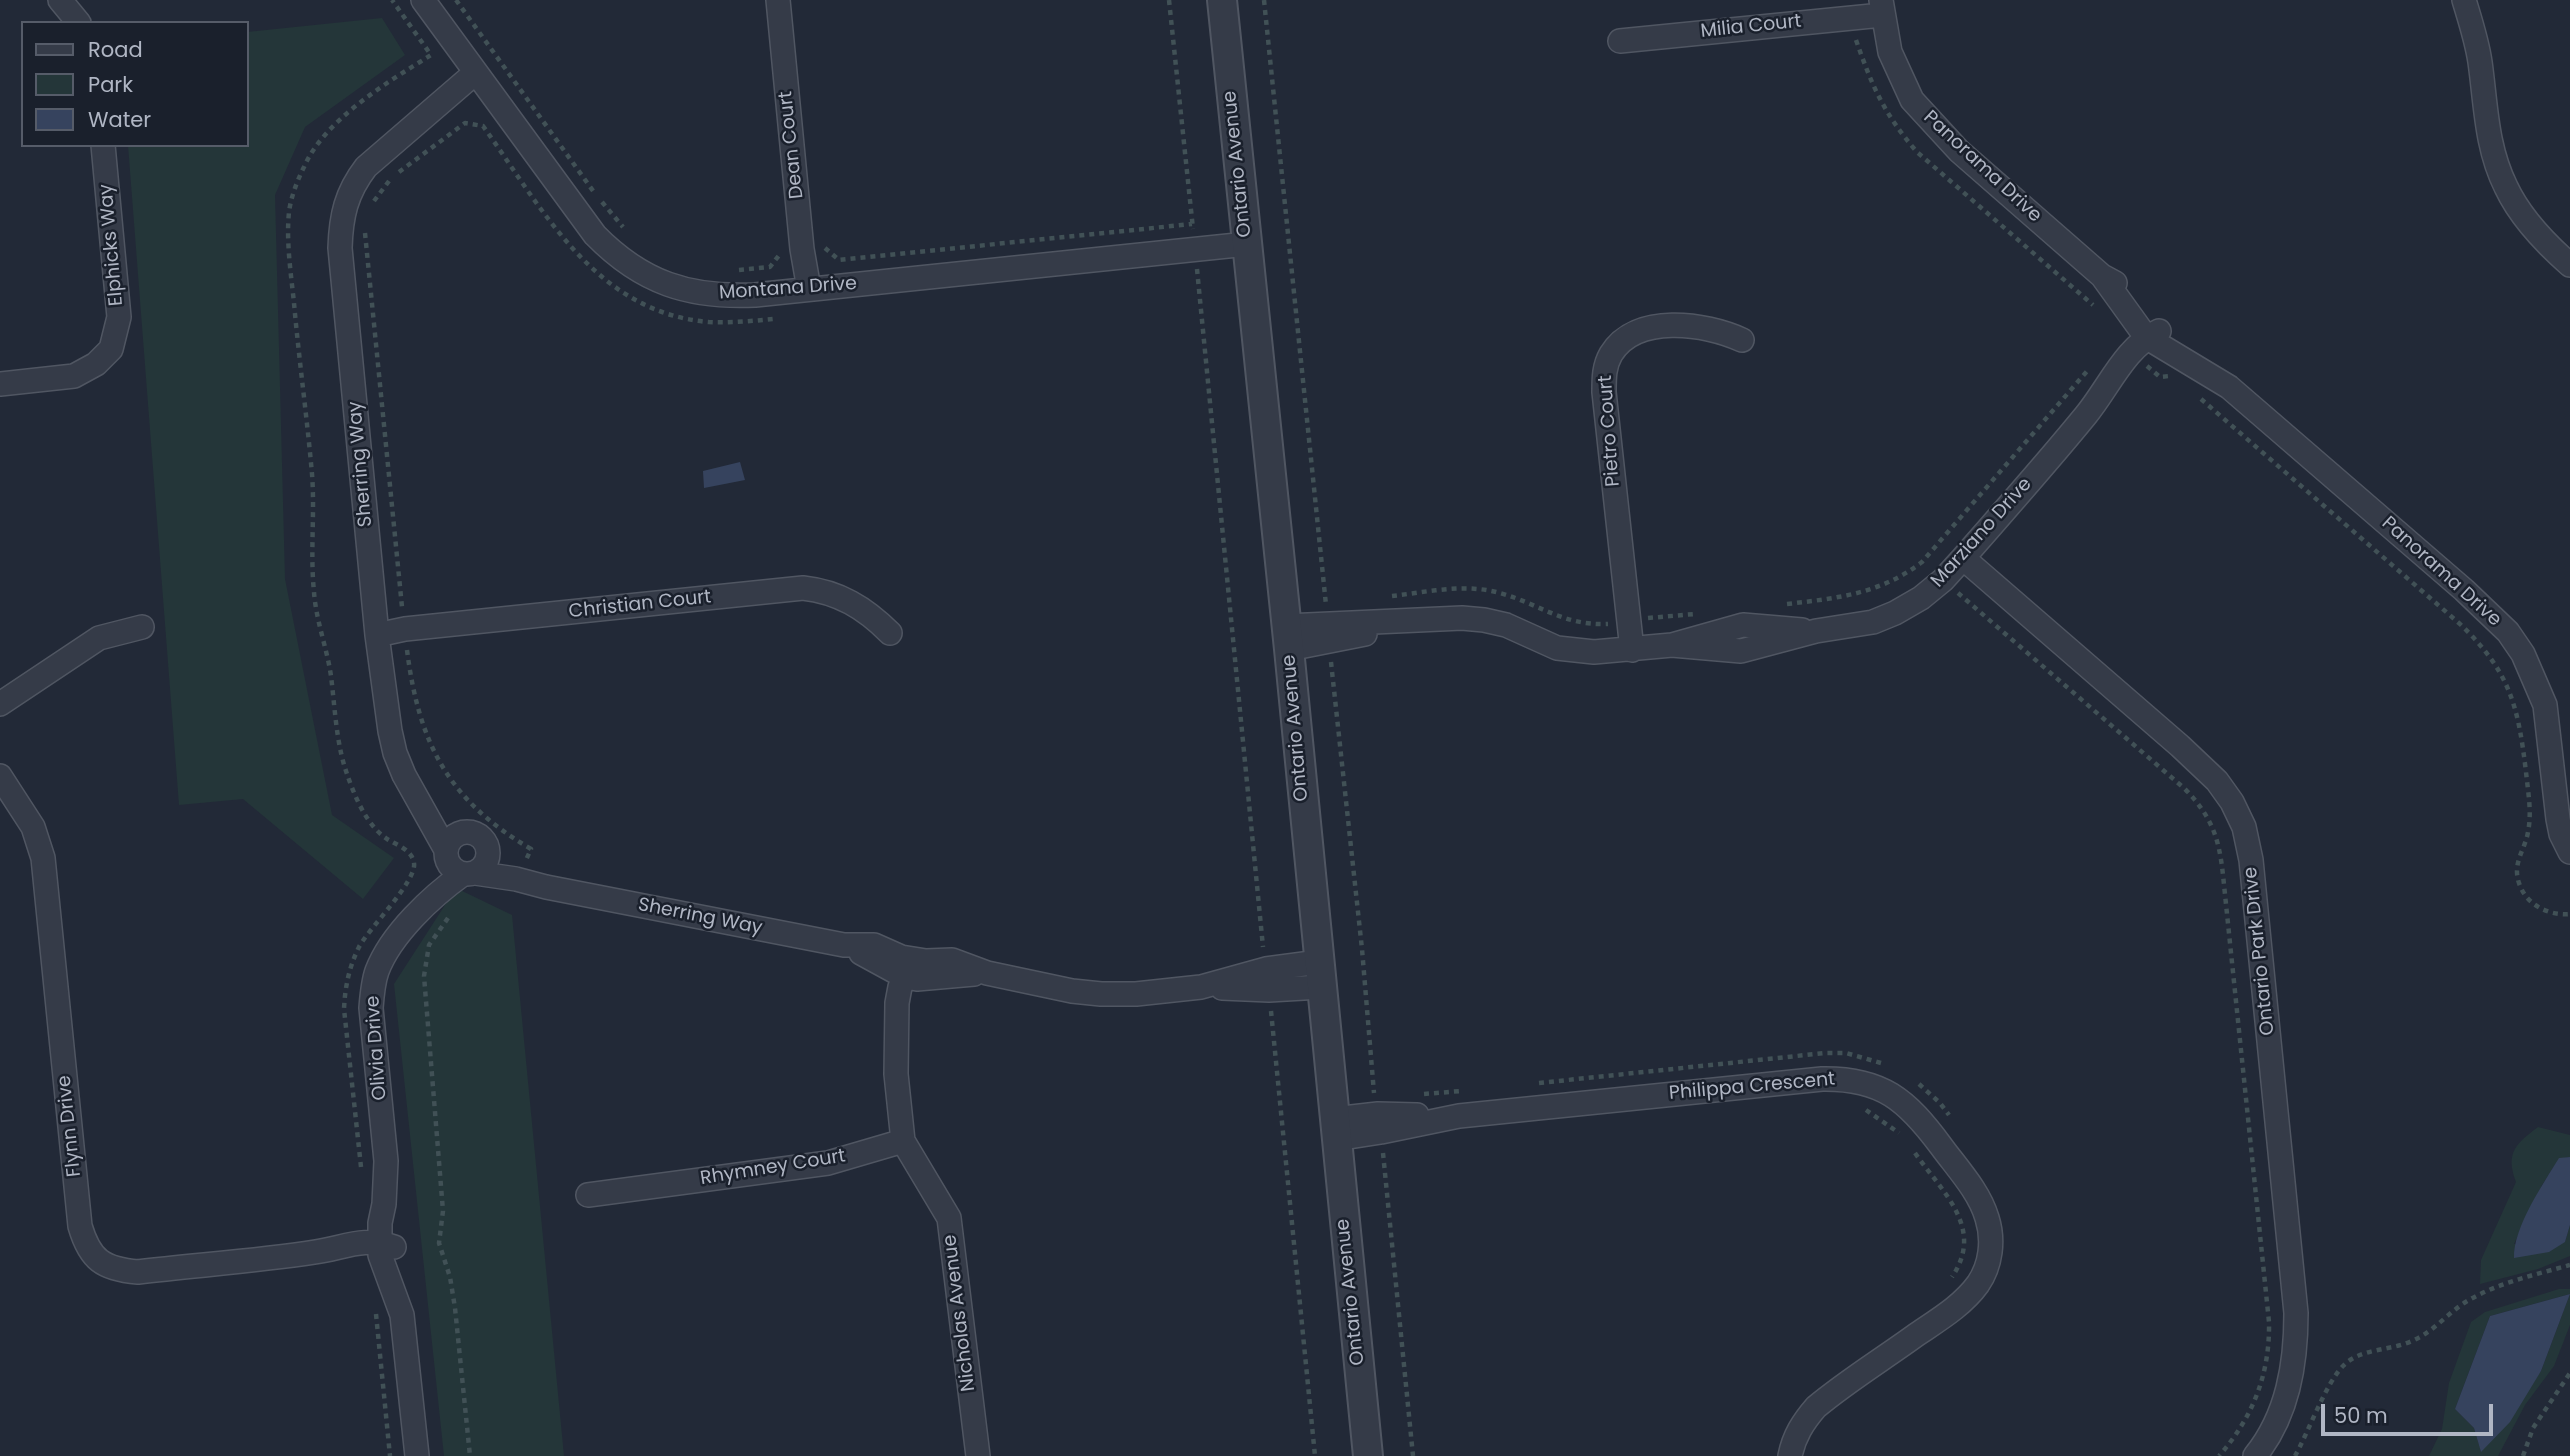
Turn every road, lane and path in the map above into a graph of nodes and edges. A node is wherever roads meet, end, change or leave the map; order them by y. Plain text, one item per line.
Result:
1 (60, 0) edge
2 (392, 0) edge
3 (423, 0) edge
4 (778, 0) edge
5 (1169, 0) edge
6 (1222, 0) edge
7 (1264, 0) edge
8 (2464, 0) edge
9 (2479, 0) edge
10 (1881, 8) edge
11 (77, 21) edge
12 (1620, 41) dead end
13 (2480, 59) junction
14 (480, 80) junction
15 (103, 147) edge
16 (370, 210) dead end
17 (366, 226) dead end
18 (1247, 244) junction
19 (1195, 249) junction
20 (2570, 265) edge
21 (809, 289) junction
22 (773, 319) dead end
23 (1742, 340) dead end
24 (2152, 343) junction
25 (2096, 361) dead end
26 (2175, 376) dead end
27 (0, 384) edge
28 (2195, 394) dead end
29 (1963, 558) junction
30 (1922, 562) junction
31 (1943, 580) junction
32 (1786, 604) dead end
33 (1707, 612) dead end
34 (1639, 619) dead end
35 (142, 627) dead end
36 (404, 629) junction
37 (890, 633) dead end
38 (1329, 633) junction
39 (377, 635) junction
40 (1288, 637) junction
41 (1632, 650) junction
42 (0, 704) edge
43 (0, 776) edge
44 (531, 849) dead end
45 (2570, 852) edge
46 (488, 854) junction
47 (458, 858) junction
48 (414, 872) dead end
49 (516, 879) junction
50 (455, 909) dead end
51 (2570, 914) edge
52 (913, 972) junction
53 (1320, 975) junction
54 (1267, 980) junction
55 (1884, 1064) dead end
56 (1910, 1078) dead end
57 (1538, 1083) dead end
58 (1470, 1090) dead end
59 (1415, 1095) dead end
60 (1857, 1107) dead end
61 (1379, 1123) junction
62 (1956, 1126) dead end
63 (1335, 1129) junction
64 (1902, 1135) dead end
65 (902, 1141) junction
66 (1910, 1146) dead end
67 (588, 1195) dead end
68 (384, 1248) junction
69 (2570, 1265) edge
70 (1946, 1284) dead end
71 (2570, 1373) edge
72 (417, 1456) edge
73 (471, 1456) edge
74 (978, 1456) edge
75 (1315, 1456) edge
76 (1368, 1456) edge
77 (1413, 1456) edge
78 (1790, 1456) edge
79 (2219, 1456) edge
80 (2255, 1456) edge
81 (2295, 1456) edge
82 (2523, 1456) edge

1 - 11 street
2 - 48 path
3 - 14 street, Montana Drive
4 - 21 street, Dean Court
5 - 19 path
6 - 18 street, Ontario Avenue
7 - 38 path
8 - 13 street
9 - 13 street
10 - 12 street, Milia Court
10 - 24 street, Panorama Drive
13 - 20 street
14 - 21 street, Montana Drive
14 - 39 street, Sherring Way
15 - 27 street, Elphicks Way
16 - 22 path
17 - 36 path
18 - 19 street, Montana Drive
18 - 40 street, Ontario Avenue
19 - 21 street, Montana Drive
19 - 54 path
23 - 41 street, Pietro Court
24 - 26 path
24 - 29 street, Marziano Drive
24 - 45 street, Panorama Drive
25 - 30 path
28 - 51 path
29 - 31 street, Marziano Drive
29 - 80 street, Ontario Park Drive
30 - 31 path
30 - 32 path
31 - 41 street, Marziano Drive
31 - 79 path
33 - 34 path
35 - 42 street
36 - 37 street, Christian Court
36 - 39 street, Christian Court
36 - 44 path
38 - 40 street, Marziano Drive
38 - 41 street, Marziano Drive
38 - 61 path
39 - 47 street, Sherring Way
40 - 53 street, Ontario Avenue
43 - 68 street, Flynn Drive
46 - 47 street, Olivia Drive
46 - 47 street, Sherring Way
46 - 49 street, Sherring Way
47 - 49 street, Sherring Way
47 - 68 street, Olivia Drive
49 - 52 street, Sherring Way
50 - 73 path
52 - 54 street, Sherring Way
52 - 65 street
53 - 54 street, Sherring Way
53 - 63 street, Ontario Avenue
54 - 75 path
55 - 57 path
56 - 62 path
58 - 59 path
60 - 64 path
61 - 63 street, Philippa Crescent
61 - 77 path
61 - 78 street, Philippa Crescent
63 - 76 street, Ontario Avenue
65 - 67 street, Rhymney Court
65 - 74 street, Nicholas Avenue
66 - 70 path
68 - 72 street, Olivia Drive
69 - 81 path
71 - 82 path

